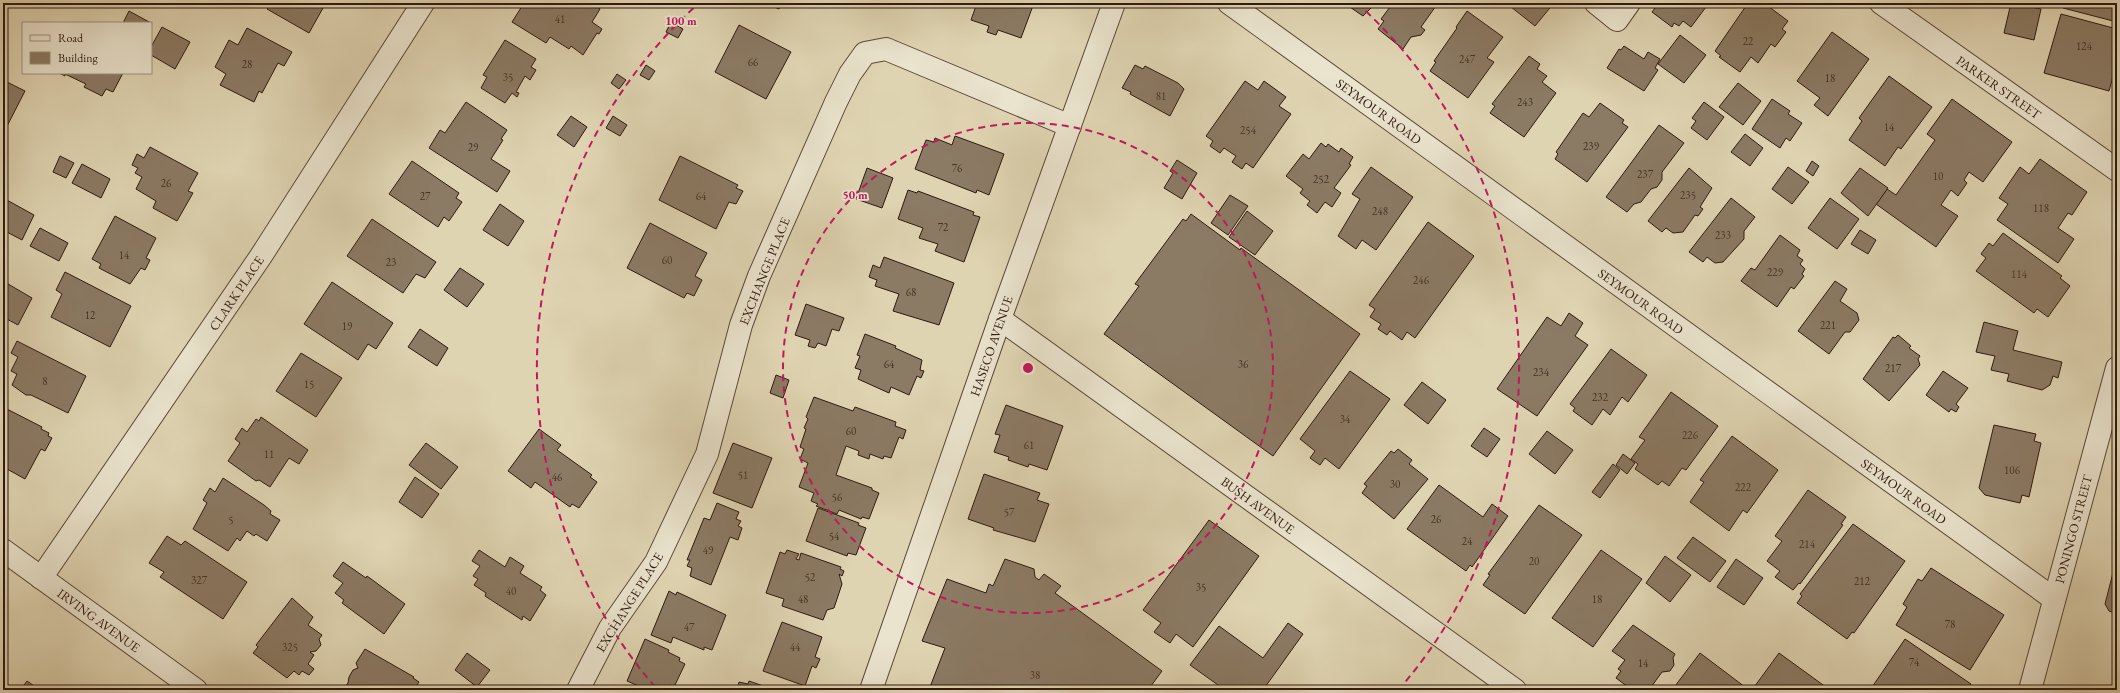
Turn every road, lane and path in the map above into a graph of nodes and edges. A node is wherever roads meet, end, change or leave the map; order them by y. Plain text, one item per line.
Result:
1 (422, 3) edge
2 (1114, 3) edge
3 (1229, 3) edge
4 (1596, 3) edge
5 (1629, 3) edge
6 (1881, 3) edge
7 (1070, 126) junction
8 (2117, 170) edge
9 (1000, 319) junction
10 (2117, 368) edge
11 (3, 550) edge
12 (41, 578) junction
13 (2054, 599) junction
14 (196, 690) edge
15 (578, 690) edge
16 (871, 690) edge
17 (1515, 690) edge
18 (2030, 690) edge

1 - 12 street, CLARK PLACE
2 - 7 street, HASECO AVENUE
3 - 13 street, SEYMOUR ROAD
4 - 5 street
6 - 8 street, PARKER STREET
7 - 9 street, HASECO AVENUE
7 - 15 street, EXCHANGE PLACE
9 - 16 street, HASECO AVENUE
9 - 17 street, BUSH AVENUE
10 - 13 street, PONINGO STREET
11 - 12 street, IRVING AVENUE
12 - 14 street, IRVING AVENUE
13 - 18 street, PONINGO STREET

